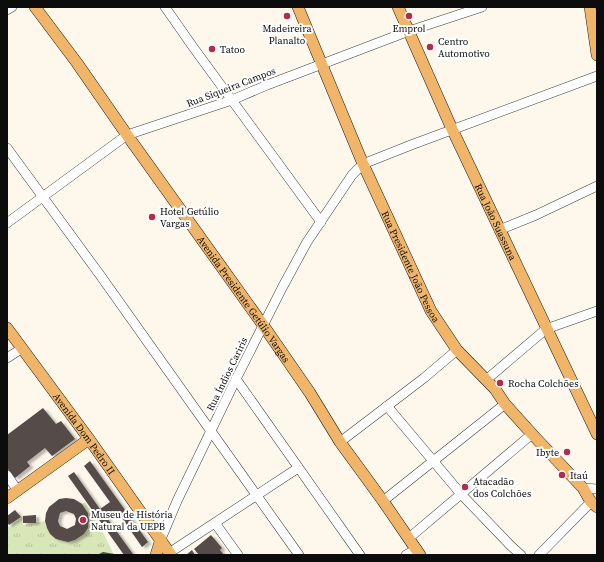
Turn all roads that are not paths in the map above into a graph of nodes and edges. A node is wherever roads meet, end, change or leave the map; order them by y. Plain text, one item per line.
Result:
1 (12, 7) edge
2 (35, 7) edge
3 (166, 7) edge
4 (298, 7) edge
5 (398, 7) edge
6 (482, 7) edge
7 (590, 7) edge
8 (7, 10) edge
9 (409, 31) junction
10 (597, 55) edge
11 (322, 64) junction
12 (597, 76) edge
13 (232, 100) junction
14 (452, 129) junction
15 (127, 135) junction
16 (7, 148) edge
17 (363, 164) junction
18 (597, 186) edge
19 (43, 196) junction
20 (321, 222) junction
21 (7, 223) edge
22 (500, 230) junction
23 (597, 311) edge
24 (263, 325) junction
25 (7, 328) edge
26 (546, 329) junction
27 (21, 348) junction
28 (457, 350) junction
29 (7, 358) edge
30 (236, 379) junction
31 (486, 380) junction
32 (506, 404) junction
33 (388, 406) junction
34 (211, 431) junction
35 (532, 434) junction
36 (597, 434) edge
37 (89, 439) junction
38 (340, 442) junction
39 (433, 462) junction
40 (298, 468) junction
41 (7, 475) edge
42 (583, 488) junction
43 (597, 488) edge
44 (18, 491) junction
45 (461, 494) junction
46 (257, 496) junction
47 (7, 498) edge
48 (383, 501) junction
49 (594, 505) edge
50 (215, 523) junction
51 (409, 538) junction
52 (161, 539) junction
53 (510, 550) edge
54 (170, 554) edge
55 (413, 554) edge
56 (156, 555) edge
57 (238, 555) edge
58 (299, 555) edge
59 (360, 555) edge
60 (521, 555) edge
61 (539, 555) edge

1 - 8 street
2 - 15 main road, Avenida Presidente Getúlio Vargas
3 - 13 street
4 - 11 main road, Rua Presidente João Pessoa
5 - 9 main road, Rua João Suassuna
6 - 9 street, Rua Siqueira Campos
7 - 10 main road
9 - 11 street, Rua Siqueira Campos
9 - 14 main road, Rua João Suassuna
11 - 13 street, Rua Siqueira Campos
11 - 17 main road, Rua Presidente João Pessoa
12 - 14 street
13 - 15 street, Rua Siqueira Campos
13 - 20 street
14 - 17 street
14 - 22 main road, Rua João Suassuna
15 - 19 street, Rua Siqueira Campos
15 - 24 main road, Avenida Presidente Getúlio Vargas
16 - 19 street
17 - 20 street, Rua Índios Cariris
17 - 28 main road, Rua Presidente João Pessoa
18 - 22 street
19 - 21 street, Rua Siqueira Campos
19 - 34 street
20 - 24 street, Rua Índios Cariris
22 - 26 main road, Rua João Suassuna
23 - 26 street
24 - 30 street, Rua Índios Cariris
24 - 38 main road, Avenida Presidente Getúlio Vargas
25 - 27 main road, Avenida Dom Pedro II
26 - 31 street
26 - 36 main road, Rua João Suassuna
27 - 29 street
27 - 37 main road, Avenida Dom Pedro II
28 - 31 main road, Rua Presidente João Pessoa
28 - 33 street
30 - 34 street, Rua Índios Cariris
30 - 40 street
31 - 32 main road, Rua Presidente João Pessoa
32 - 35 main road, Rua Presidente João Pessoa
32 - 39 street
33 - 38 street
33 - 39 street
34 - 46 street
34 - 52 street, Rua Índios Cariris
35 - 42 main road, Rua Presidente João Pessoa
35 - 45 street
37 - 44 main road
37 - 52 main road, Avenida Dom Pedro II
38 - 48 main road, Avenida Presidente Getúlio Vargas
39 - 45 street
39 - 48 street
40 - 46 street
40 - 59 street
41 - 44 street
42 - 43 street
42 - 49 main road, Rua Presidente João Pessoa
44 - 47 main road
45 - 51 street
45 - 53 street
46 - 50 street
46 - 58 street
48 - 51 main road, Avenida Presidente Getúlio Vargas
49 - 61 street
50 - 54 street
50 - 57 street
51 - 55 main road, Avenida Presidente Getúlio Vargas
52 - 54 main road, Avenida Dom Pedro II
52 - 56 main road
53 - 60 street

